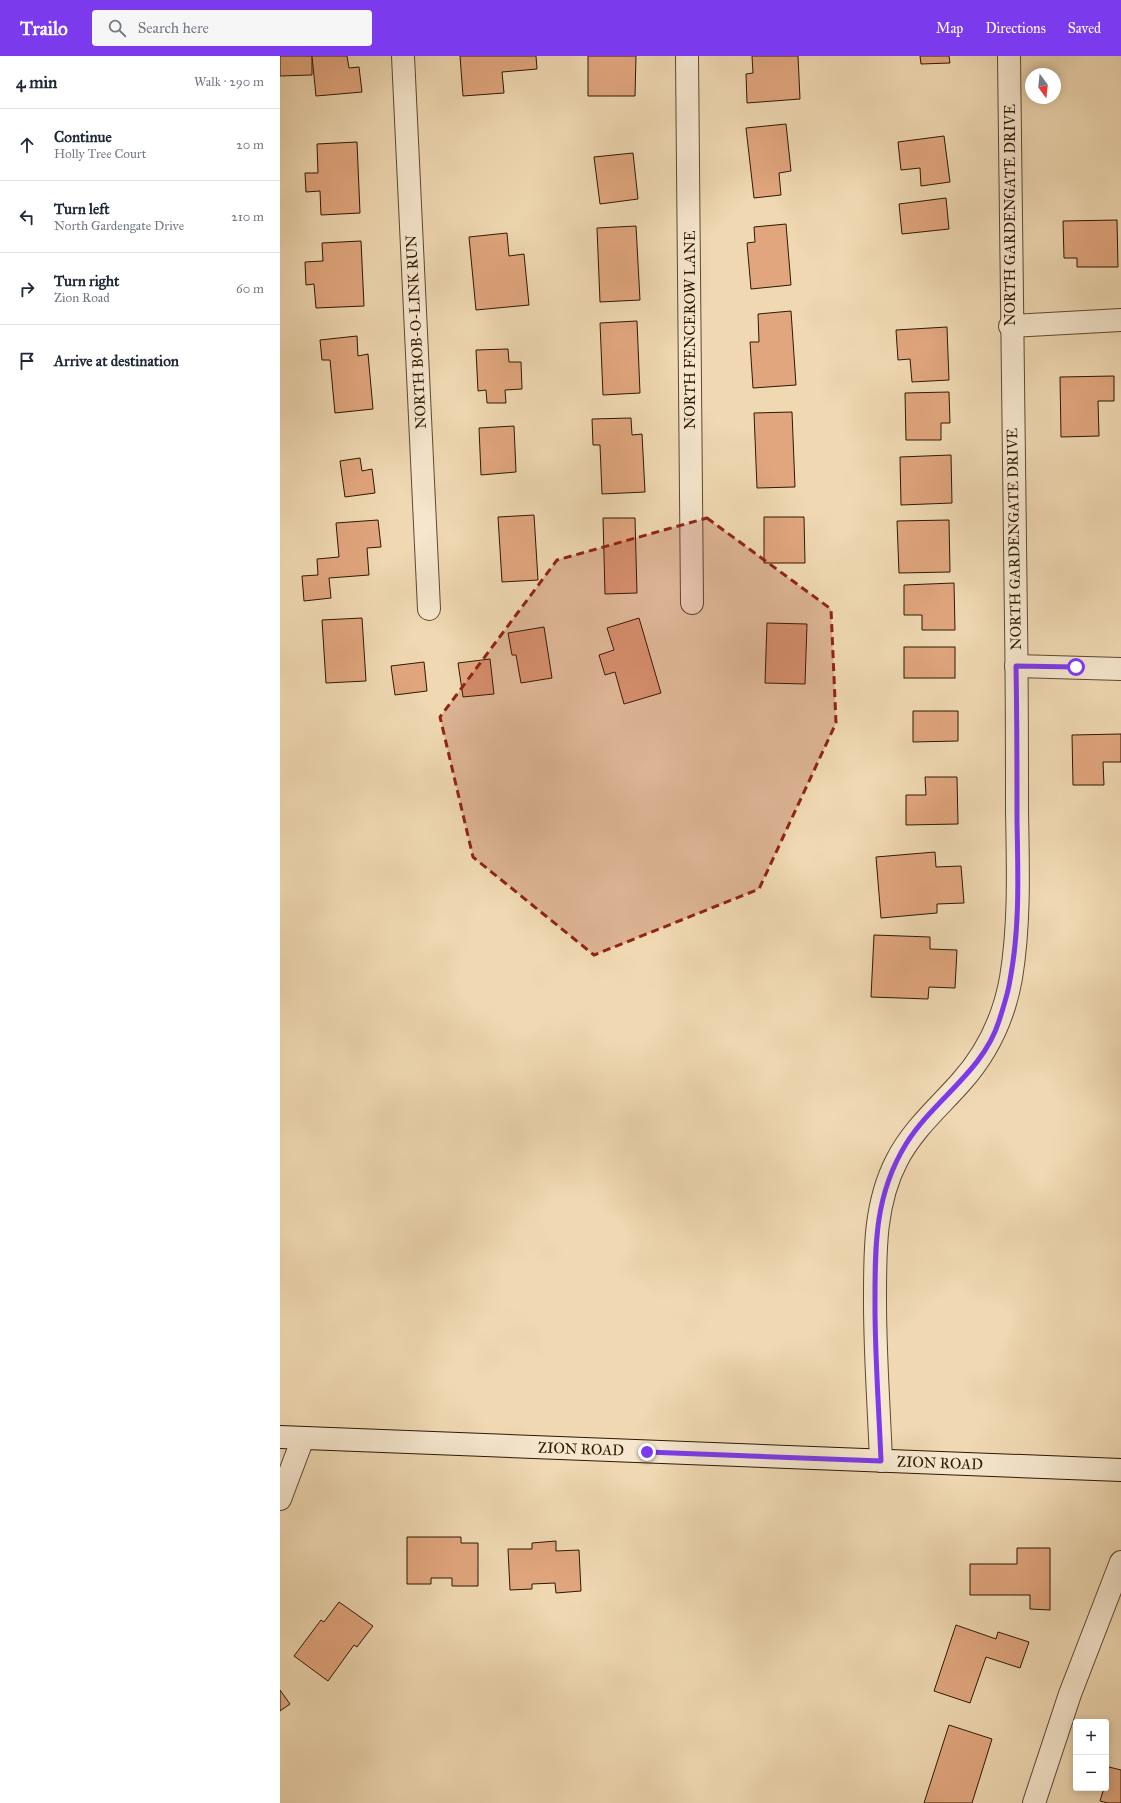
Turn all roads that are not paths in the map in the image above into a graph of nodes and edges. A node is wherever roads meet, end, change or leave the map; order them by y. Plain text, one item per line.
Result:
1 (403, 56) edge
2 (687, 56) edge
3 (1009, 56) edge
4 (1121, 320) edge
5 (1010, 326) junction
6 (692, 603) dead end
7 (429, 608) dead end
8 (1016, 666) junction
9 (1121, 669) edge
10 (280, 1437) edge
11 (303, 1438) junction
12 (881, 1461) junction
13 (1121, 1470) edge
14 (280, 1499) edge
15 (1121, 1562) edge
16 (1034, 1803) edge

1 - 7 street, NORTH BOB-O-LINK RUN
2 - 6 street, NORTH FENCEROW LANE
3 - 5 street, NORTH GARDENGATE DRIVE
4 - 5 street
5 - 8 street, NORTH GARDENGATE DRIVE
8 - 9 street
8 - 12 street, NORTH GARDENGATE DRIVE
10 - 11 street, ZION ROAD
11 - 12 street, ZION ROAD
11 - 14 street
12 - 13 street, ZION ROAD
15 - 16 street

